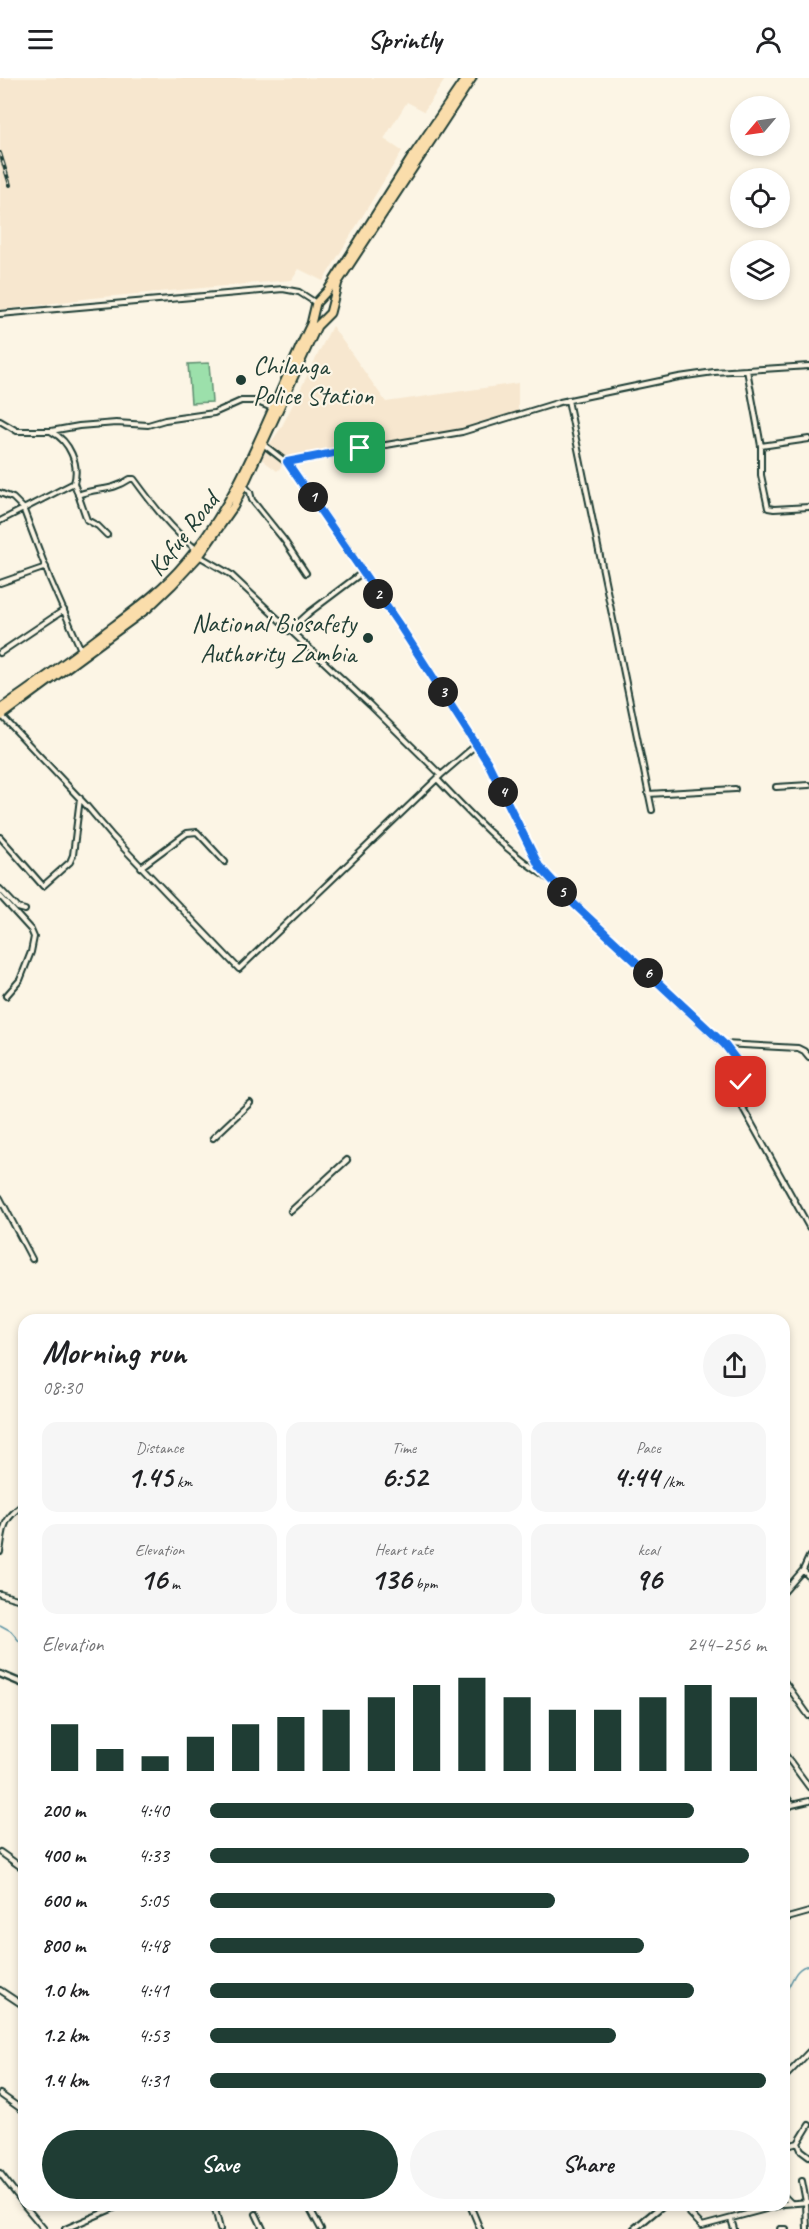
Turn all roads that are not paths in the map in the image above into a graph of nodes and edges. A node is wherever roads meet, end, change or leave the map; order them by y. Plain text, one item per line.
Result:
1 (466, 78) edge
2 (472, 78) edge
3 (317, 304) junction
4 (332, 307) junction
5 (0, 314) edge
6 (325, 317) junction
7 (809, 366) edge
8 (747, 370) junction
9 (568, 400) junction
10 (272, 408) junction
11 (0, 421) edge
12 (51, 431) junction
13 (809, 439) edge
14 (263, 444) junction
15 (761, 446) junction
16 (287, 462) junction
17 (74, 483) junction
18 (244, 485) junction
19 (0, 494) edge
20 (78, 495) junction
21 (809, 507) edge
22 (23, 508) junction
23 (0, 521) edge
24 (107, 535) dead end
25 (198, 553) junction
26 (46, 567) junction
27 (363, 572) junction
28 (306, 573) dead end
29 (0, 583) edge
30 (64, 610) junction
31 (289, 631) junction
32 (82, 650) junction
33 (0, 653) edge
34 (1, 710) edge
35 (476, 745) junction
36 (439, 777) junction
37 (809, 785) edge
38 (776, 787) dead end
39 (735, 789) dead end
40 (648, 794) junction
41 (80, 798) junction
42 (652, 810) dead end
43 (0, 837) edge
44 (225, 862) dead end
45 (141, 867) junction
46 (551, 880) junction
47 (0, 890) edge
48 (0, 896) edge
49 (25, 910) dead end
50 (6, 996) dead end
51 (724, 1044) junction
52 (809, 1057) edge
53 (250, 1103) dead end
54 (213, 1138) dead end
55 (347, 1160) dead end
56 (0, 1198) edge
57 (291, 1211) dead end
58 (809, 1227) edge
59 (32, 1259) dead end
60 (18, 1508) edge
61 (0, 1552) edge
62 (809, 1557) edge
63 (802, 1570) junction
64 (809, 1577) edge
65 (790, 1585) edge
66 (0, 1593) edge
67 (18, 1599) edge
68 (0, 1674) edge
69 (18, 1682) edge
70 (790, 1689) edge
71 (809, 1716) edge
72 (790, 1762) edge
73 (809, 1787) edge
74 (809, 1801) edge
75 (790, 1802) edge
76 (792, 1805) joint
77 (0, 1852) edge
78 (18, 1865) edge
79 (809, 1912) edge
80 (790, 1917) edge
81 (0, 1990) edge
82 (18, 2002) edge
83 (809, 2052) edge
84 (790, 2072) edge
85 (0, 2094) edge
86 (18, 2107) edge
87 (809, 2125) edge
88 (798, 2143) junction
89 (790, 2145) edge
90 (809, 2156) edge
91 (0, 2173) edge
92 (802, 2181) dead end
93 (18, 2196) edge
94 (808, 2202) edge
95 (792, 2203) edge
96 (30, 2211) edge
97 (107, 2211) edge
98 (216, 2211) edge
99 (311, 2211) edge
100 (472, 2211) edge
101 (656, 2211) edge
102 (688, 2211) edge
103 (761, 2211) edge
104 (256, 2214) dead end
105 (731, 2219) junction
106 (700, 2227) edge
107 (808, 2228) edge
108 (44, 2229) edge
109 (65, 2229) edge
110 (220, 2229) edge
111 (263, 2229) edge
112 (321, 2229) edge
113 (480, 2229) edge
114 (634, 2229) edge
115 (734, 2229) edge
116 (780, 2229) edge
117 (786, 2229) edge

1 - 3 highway, Kafue Road
2 - 4 highway
3 - 4 highway
3 - 5 street
3 - 6 highway
3 - 10 highway, Kafue Road
4 - 6 highway
6 - 14 highway, Kafue Road
7 - 8 street
8 - 9 street
8 - 15 street
9 - 16 street
9 - 40 street
10 - 12 street
10 - 25 highway, Kafue Road
11 - 12 street
12 - 17 street
13 - 15 street
14 - 16 street
14 - 18 highway, Kafue Road
15 - 21 street
16 - 27 street
17 - 20 street
17 - 22 street
18 - 25 highway, Kafue Road
18 - 28 street
19 - 22 street
20 - 24 street
20 - 25 street
22 - 23 street
22 - 26 street
25 - 31 street
25 - 32 highway, Kafue Road
25 - 34 highway, Kafue Road
26 - 29 street
26 - 30 street
27 - 31 street
27 - 35 street
30 - 32 street
30 - 33 street
31 - 36 street
32 - 34 highway, Kafue Road
34 - 41 street
35 - 36 street
35 - 46 street
36 - 45 street
36 - 46 street
37 - 38 street
39 - 40 street
40 - 42 street
41 - 43 street
41 - 45 street
44 - 45 street
46 - 51 street
47 - 49 street
48 - 50 street
51 - 52 street
51 - 58 street
53 - 54 street
55 - 57 street
56 - 59 street
60 - 61 street
62 - 63 street
63 - 64 street
63 - 65 street
66 - 67 street
68 - 69 street
70 - 71 street
72 - 73 street
74 - 76 street
75 - 76 street
77 - 78 street
79 - 80 street
81 - 82 street
83 - 84 street
85 - 86 street
87 - 88 street
88 - 89 street
88 - 90 street
91 - 93 street
92 - 94 street
94 - 95 street
94 - 107 street
96 - 108 street
97 - 109 street
98 - 110 street
99 - 112 street
100 - 113 street
101 - 114 street
102 - 106 street
103 - 105 street
104 - 111 street
105 - 106 street
105 - 115 street
116 - 117 street

